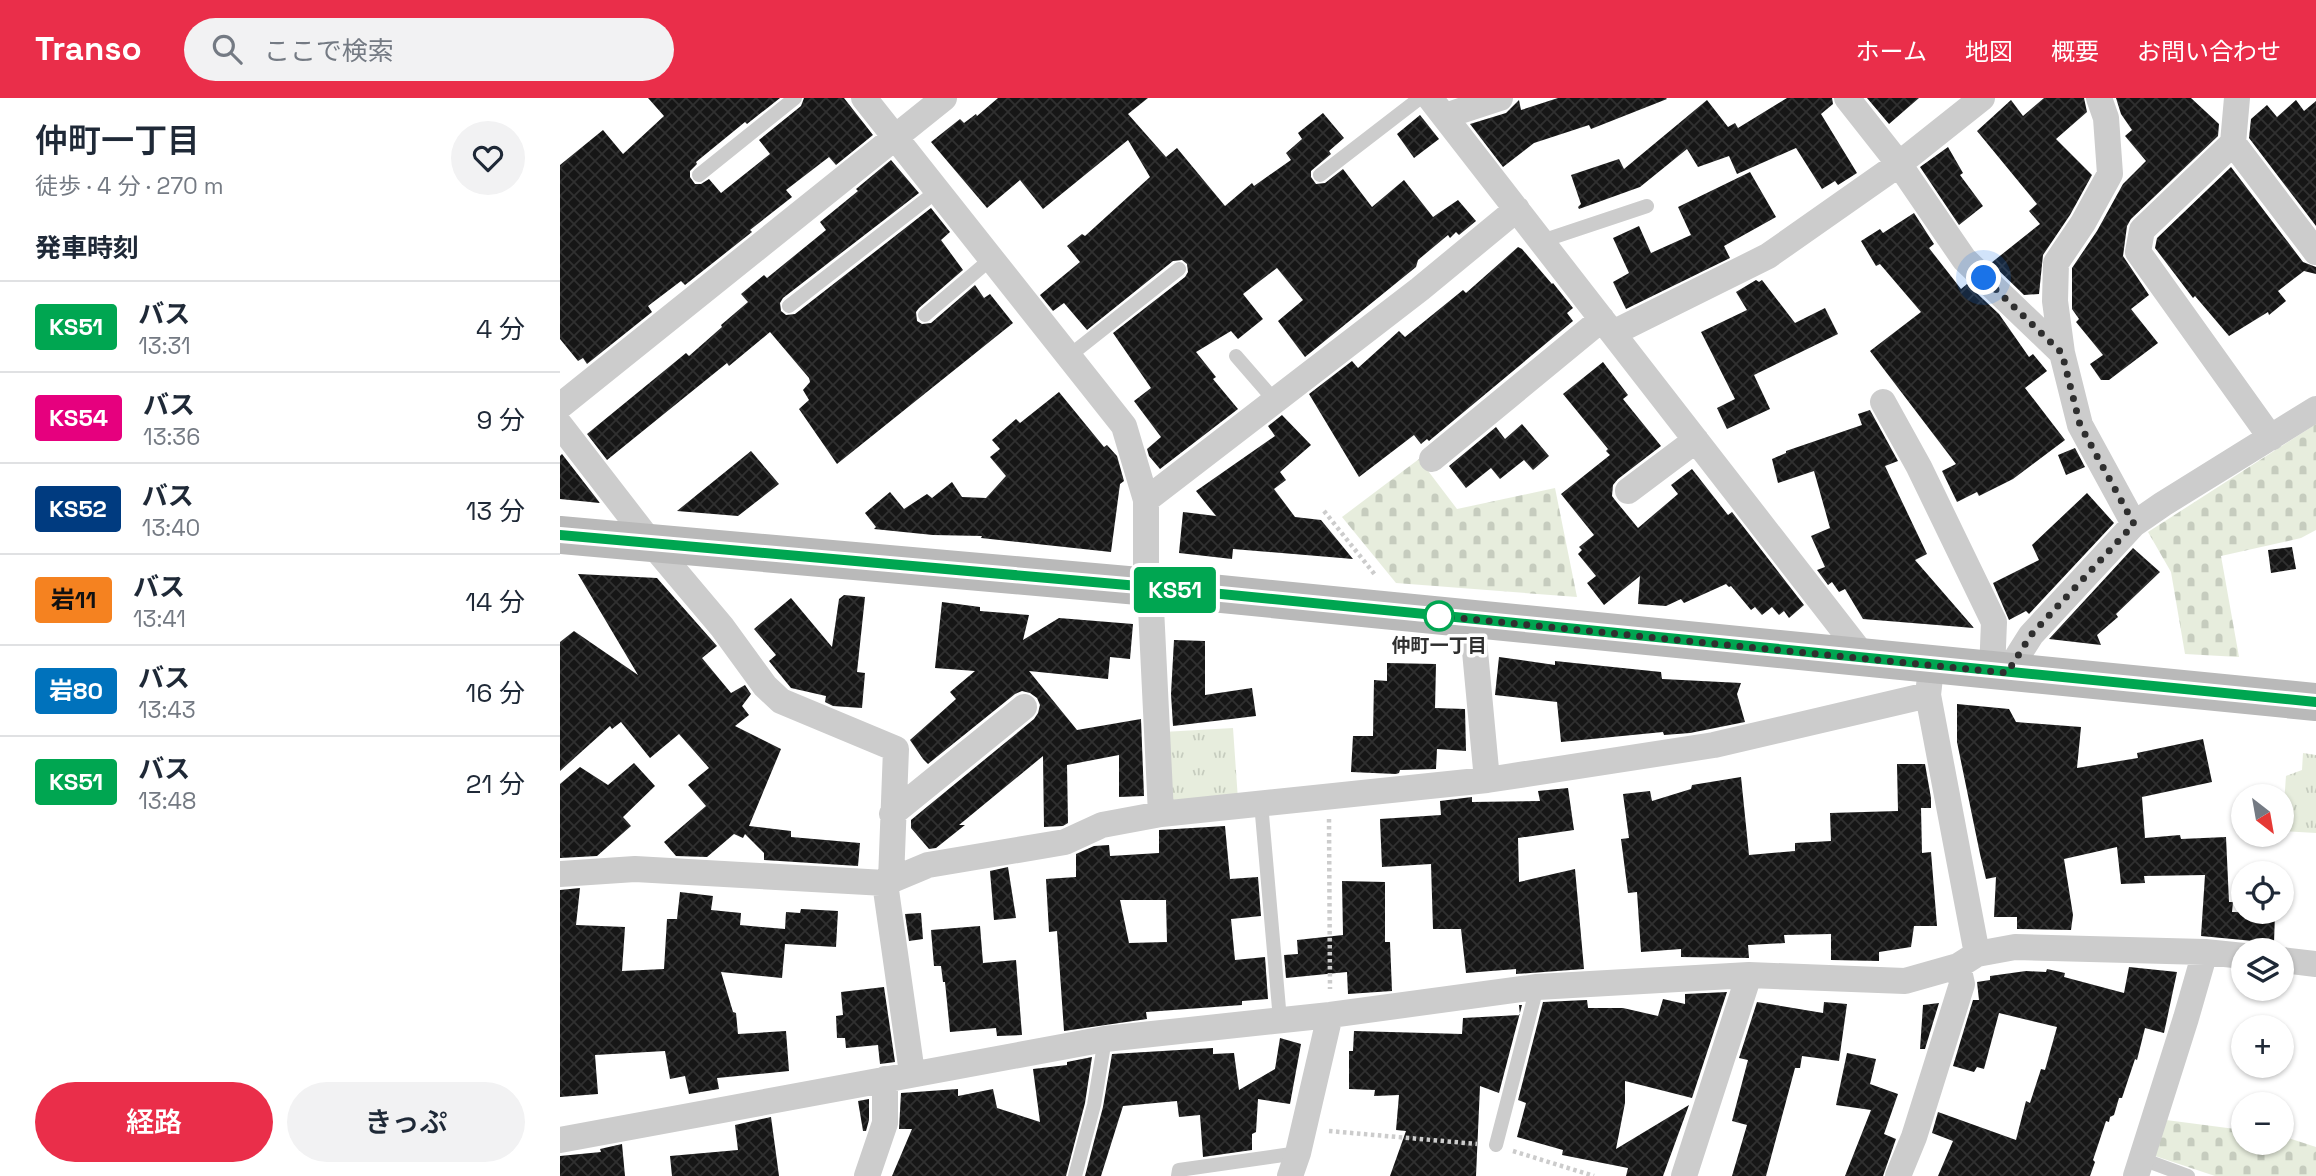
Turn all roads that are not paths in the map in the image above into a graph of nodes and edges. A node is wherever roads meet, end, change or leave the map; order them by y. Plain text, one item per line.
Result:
1 (795, 98) edge
2 (863, 98) edge
3 (944, 98) edge
4 (1420, 98) edge
5 (1500, 98) edge
6 (1847, 98) edge
7 (2099, 98) edge
8 (2237, 98) edge
9 (1975, 100) edge
10 (1437, 107) edge
11 (895, 137) junction
12 (2233, 143) junction
13 (1899, 164) junction
14 (699, 175) dead end
15 (1320, 175) dead end
16 (937, 191) junction
17 (1647, 206) dead end
18 (1517, 209) junction
19 (1542, 241) junction
20 (2316, 252) edge
21 (991, 259) junction
22 (1180, 269) dead end
23 (789, 306) dead end
24 (925, 315) dead end
25 (1608, 326) junction
26 (2062, 353) junction
27 (1069, 356) junction
28 (1236, 356) dead end
29 (1275, 401) junction
30 (1883, 402) dead end
31 (560, 405) edge
32 (2316, 409) edge
33 (560, 425) edge
34 (2271, 438) junction
35 (1696, 439) junction
36 (1432, 459) dead end
37 (1628, 491) dead end
38 (1146, 500) junction
39 (2134, 524) junction
40 (560, 535) edge
41 (652, 544) junction
42 (1150, 587) junction
43 (1472, 619) junction
44 (1866, 658) junction
45 (2000, 672) junction
46 (1930, 680) junction
47 (2316, 702) edge
48 (1024, 707) dead end
49 (1487, 780) junction
50 (1261, 803) junction
51 (892, 814) junction
52 (1161, 814) junction
53 (560, 874) edge
54 (888, 882) junction
55 (2205, 952) junction
56 (2231, 955) edge
57 (1967, 960) junction
58 (2294, 961) edge
59 (2316, 964) edge
60 (1749, 975) junction
61 (1537, 987) junction
62 (1330, 1014) junction
63 (1280, 1020) junction
64 (1105, 1039) junction
65 (912, 1073) junction
66 (885, 1079) junction
67 (560, 1140) edge
68 (1496, 1145) road end
69 (1297, 1153) edge
70 (2139, 1168) edge
71 (867, 1176) edge
72 (1074, 1176) edge
73 (1178, 1176) edge
74 (1684, 1176) edge
75 (1898, 1176) edge
76 (2188, 1176) edge

1 - 14 lane
2 - 11 street
3 - 11 street
4 - 15 lane
5 - 10 street
6 - 13 street
7 - 26 street
8 - 12 street
9 - 13 street
10 - 18 street
11 - 16 street
11 - 31 street
12 - 20 street
12 - 34 street
13 - 25 street
13 - 26 street
16 - 21 street
16 - 23 lane
17 - 19 lane
18 - 19 street
18 - 29 street
19 - 25 street
21 - 24 lane
21 - 27 street
22 - 27 lane
25 - 35 street
25 - 36 street
26 - 39 street
27 - 38 street
28 - 29 lane
29 - 38 street
30 - 45 street
32 - 34 street
33 - 41 street
34 - 39 street
35 - 37 street
35 - 44 street
38 - 42 street
39 - 45 street
40 - 41 main road
41 - 42 main road
41 - 51 street
42 - 43 main road
42 - 52 street
43 - 44 main road
43 - 49 street
44 - 46 main road
45 - 46 main road
45 - 47 main road
46 - 49 street
46 - 57 street
48 - 51 street
49 - 50 street
50 - 52 street
50 - 63 lane
51 - 54 street
52 - 54 street
53 - 54 street
54 - 65 street
55 - 56 street
55 - 57 street
55 - 70 street
57 - 60 street
57 - 75 street
58 - 59 street
60 - 61 street
60 - 74 street
61 - 62 street
61 - 68 lane
62 - 63 street
62 - 69 street
63 - 64 street
64 - 65 street
64 - 72 lane
65 - 66 street
66 - 67 street
66 - 71 street
69 - 73 lane
70 - 76 lane

